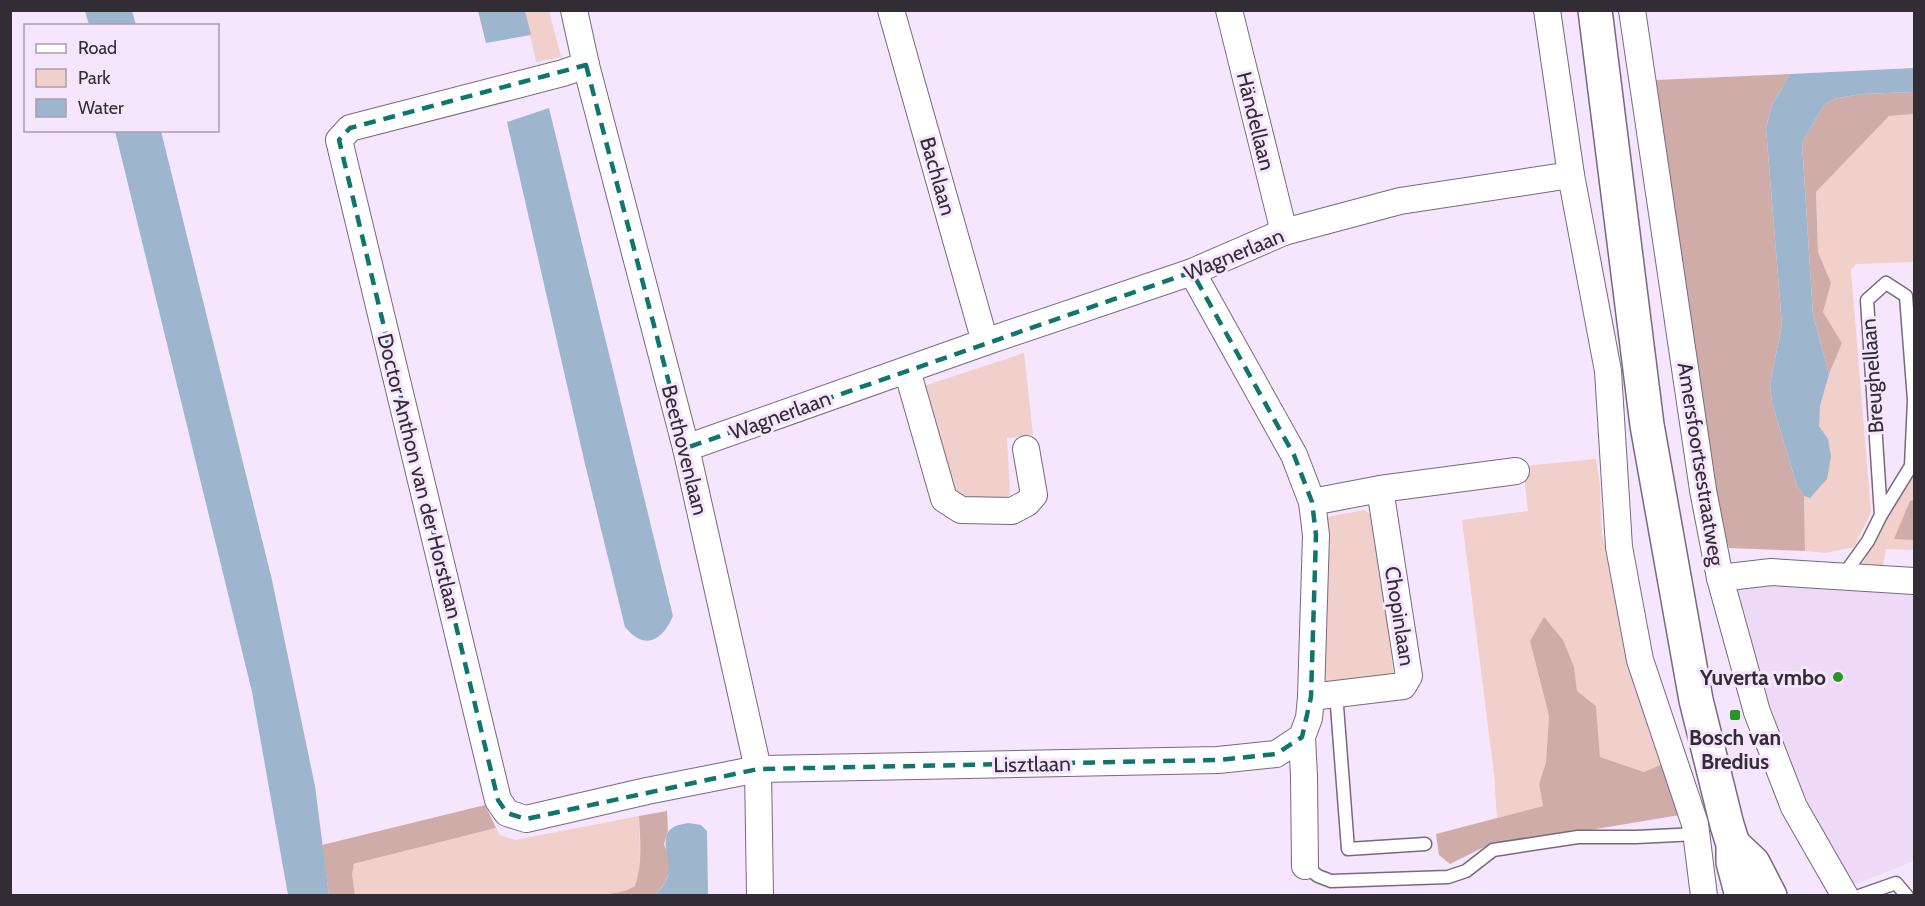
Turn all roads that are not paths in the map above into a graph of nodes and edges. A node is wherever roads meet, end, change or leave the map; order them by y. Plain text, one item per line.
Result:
1 (574, 10) edge
2 (891, 10) edge
3 (1228, 10) edge
4 (1547, 10) edge
5 (1595, 10) edge
6 (1632, 10) edge
7 (586, 65) junction
8 (1571, 175) junction
9 (1284, 232) junction
10 (1192, 272) junction
11 (985, 342) junction
12 (907, 370) junction
13 (686, 448) junction
14 (1026, 449) dead end
15 (1516, 471) dead end
16 (1380, 489) junction
17 (1312, 502) junction
18 (1881, 515) junction
19 (1843, 576) junction
20 (1720, 578) junction
21 (1914, 581) edge
22 (1336, 693) junction
23 (1311, 697) junction
24 (1302, 737) junction
25 (758, 769) junction
26 (1697, 834) junction
27 (1425, 844) dead end
28 (1733, 844) junction
29 (1305, 866) joint
30 (760, 896) edge
31 (1704, 896) edge
32 (1742, 896) edge
33 (1770, 896) edge
34 (1845, 896) edge
35 (1859, 896) edge
36 (1907, 896) edge

1 - 7 street, Beethovenlaan
2 - 11 street, Bachlaan
3 - 9 street, Händellaan
4 - 8 street
5 - 28 main road
6 - 20 street, Amersfoortsestraatweg
7 - 13 street, Beethovenlaan
7 - 25 street, Doctor Anthon van der Horstlaan
8 - 9 street, Wagnerlaan
8 - 26 street
9 - 10 street, Wagnerlaan
10 - 11 street, Wagnerlaan
10 - 17 street
11 - 12 street, Wagnerlaan
12 - 13 street, Wagnerlaan
12 - 14 street
13 - 25 street, Beethovenlaan
15 - 16 street
16 - 17 street
16 - 22 street, Chopinlaan
17 - 23 street
18 - 18 lane, Breughellaan
18 - 19 lane, Breughellaan
19 - 20 street
19 - 21 street
20 - 34 street, Amersfoortsestraatweg
22 - 23 street, Chopinlaan
22 - 27 lane
23 - 24 street
24 - 25 street, Lisztlaan
24 - 29 street
25 - 30 street, Beethovenlaan
26 - 29 lane
26 - 31 street
28 - 32 main road
28 - 33 main road
35 - 36 lane

